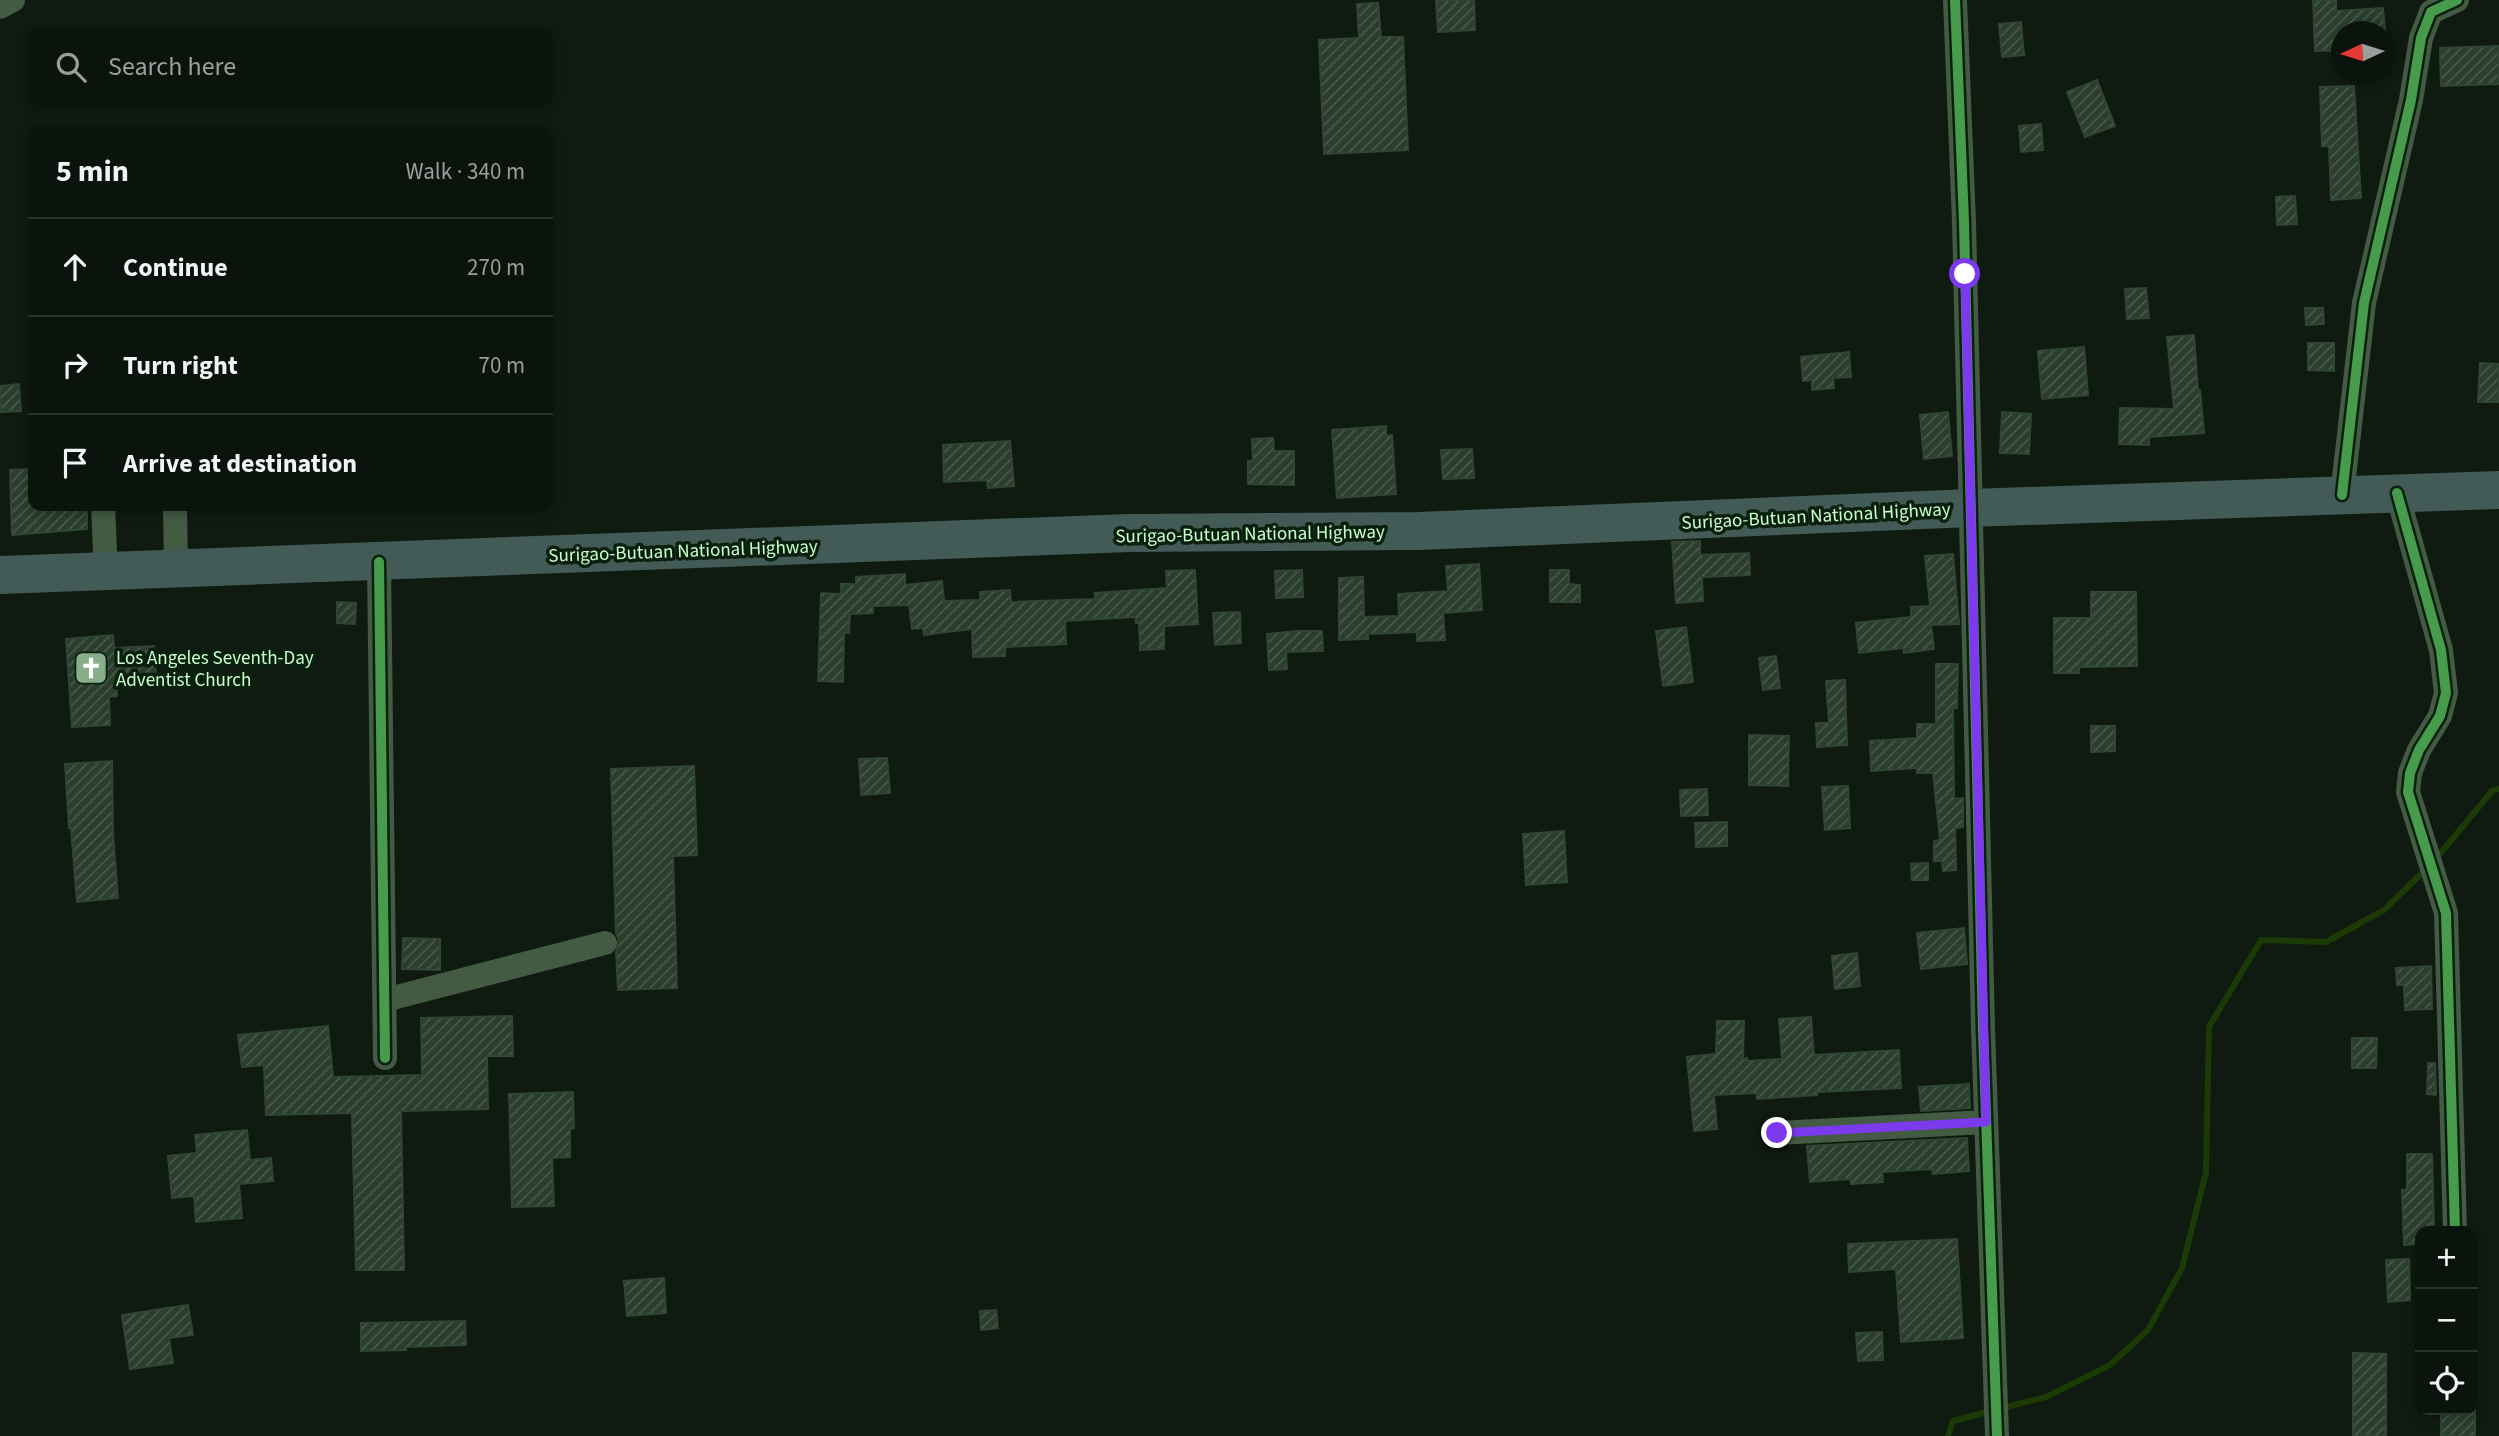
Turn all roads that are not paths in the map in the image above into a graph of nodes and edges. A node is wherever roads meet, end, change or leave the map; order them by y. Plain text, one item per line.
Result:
1 (13, 0) edge
2 (1955, 0) edge
3 (2457, 0) edge
4 (0, 7) edge
5 (2499, 490) edge
6 (2398, 493) junction
7 (2342, 495) junction
8 (1971, 508) junction
9 (103, 511) edge
10 (175, 511) edge
11 (379, 562) junction
12 (176, 567) junction
13 (106, 572) junction
14 (0, 575) edge
15 (605, 943) dead end
16 (385, 1000) junction
17 (385, 1058) dead end
18 (1986, 1122) junction
19 (1777, 1133) dead end
20 (2455, 1226) edge
21 (1997, 1436) edge

1 - 4 street
2 - 8 street
3 - 7 street
5 - 6 highway, Surigao-Butuan National Highway
6 - 7 highway, Surigao-Butuan National Highway
6 - 20 street
7 - 8 highway, Surigao-Butuan National Highway
8 - 11 highway, Surigao-Butuan National Highway
8 - 18 street
9 - 13 street
10 - 12 street
11 - 12 highway, Surigao-Butuan National Highway
11 - 16 street
12 - 13 highway, Surigao-Butuan National Highway
13 - 14 highway, Surigao-Butuan National Highway
15 - 16 street
16 - 17 street
18 - 19 street
18 - 21 street

